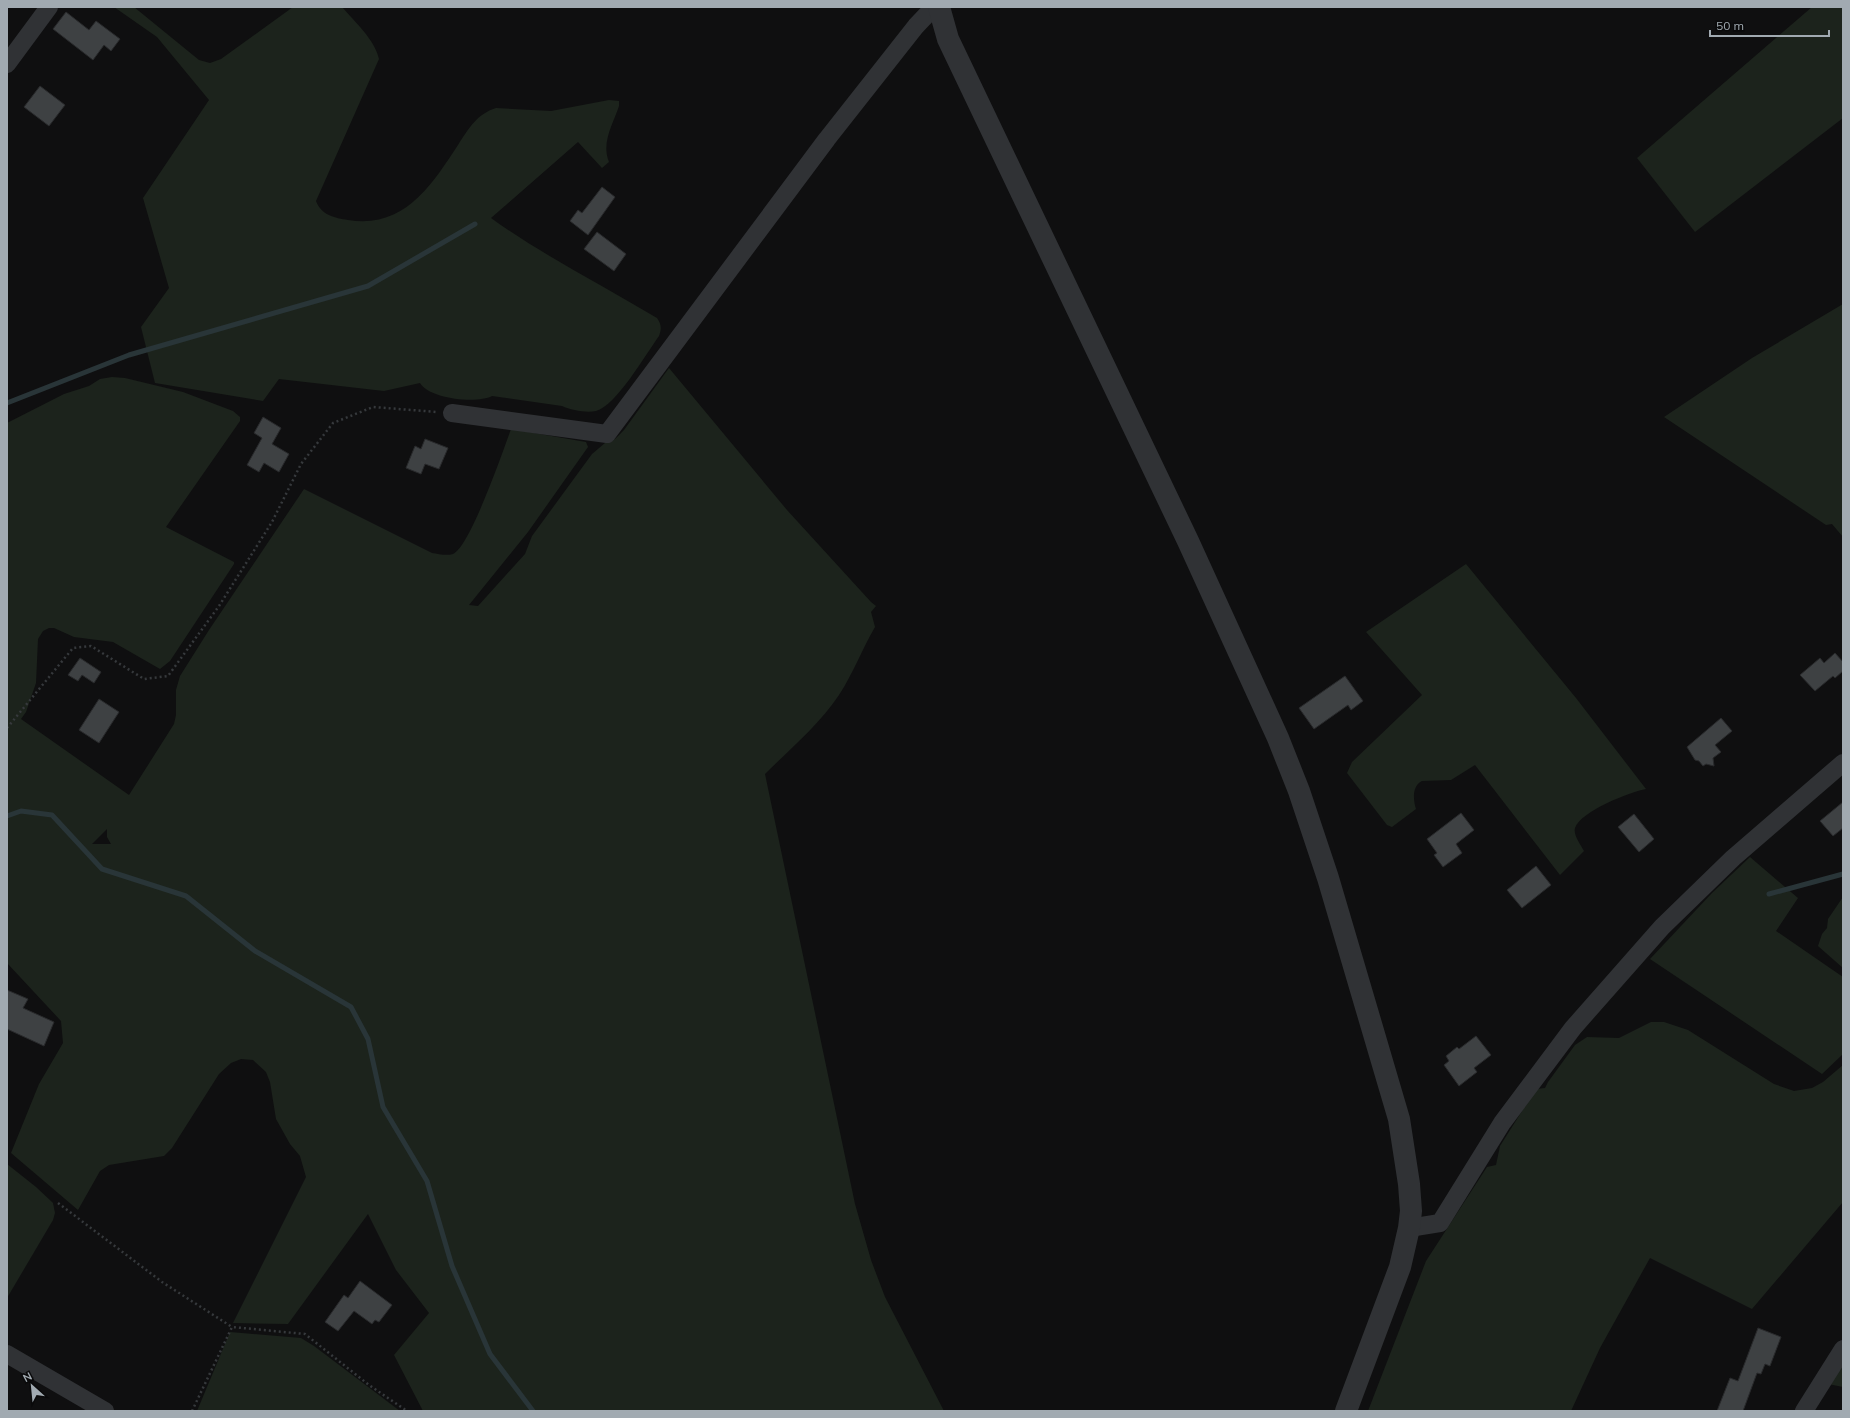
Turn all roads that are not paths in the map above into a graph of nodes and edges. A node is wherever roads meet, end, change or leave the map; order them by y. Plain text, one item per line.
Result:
1 (49, 7) edge
2 (934, 7) edge
3 (939, 7) edge
4 (7, 64) edge
5 (452, 413) road end
6 (1843, 763) edge
7 (1409, 1228) junction
8 (1843, 1349) edge
9 (7, 1354) edge
10 (106, 1411) edge
11 (1346, 1411) edge
12 (1804, 1411) edge

1 - 4 street
2 - 5 street
3 - 7 street
6 - 7 street
7 - 11 street
8 - 12 street
9 - 10 street

